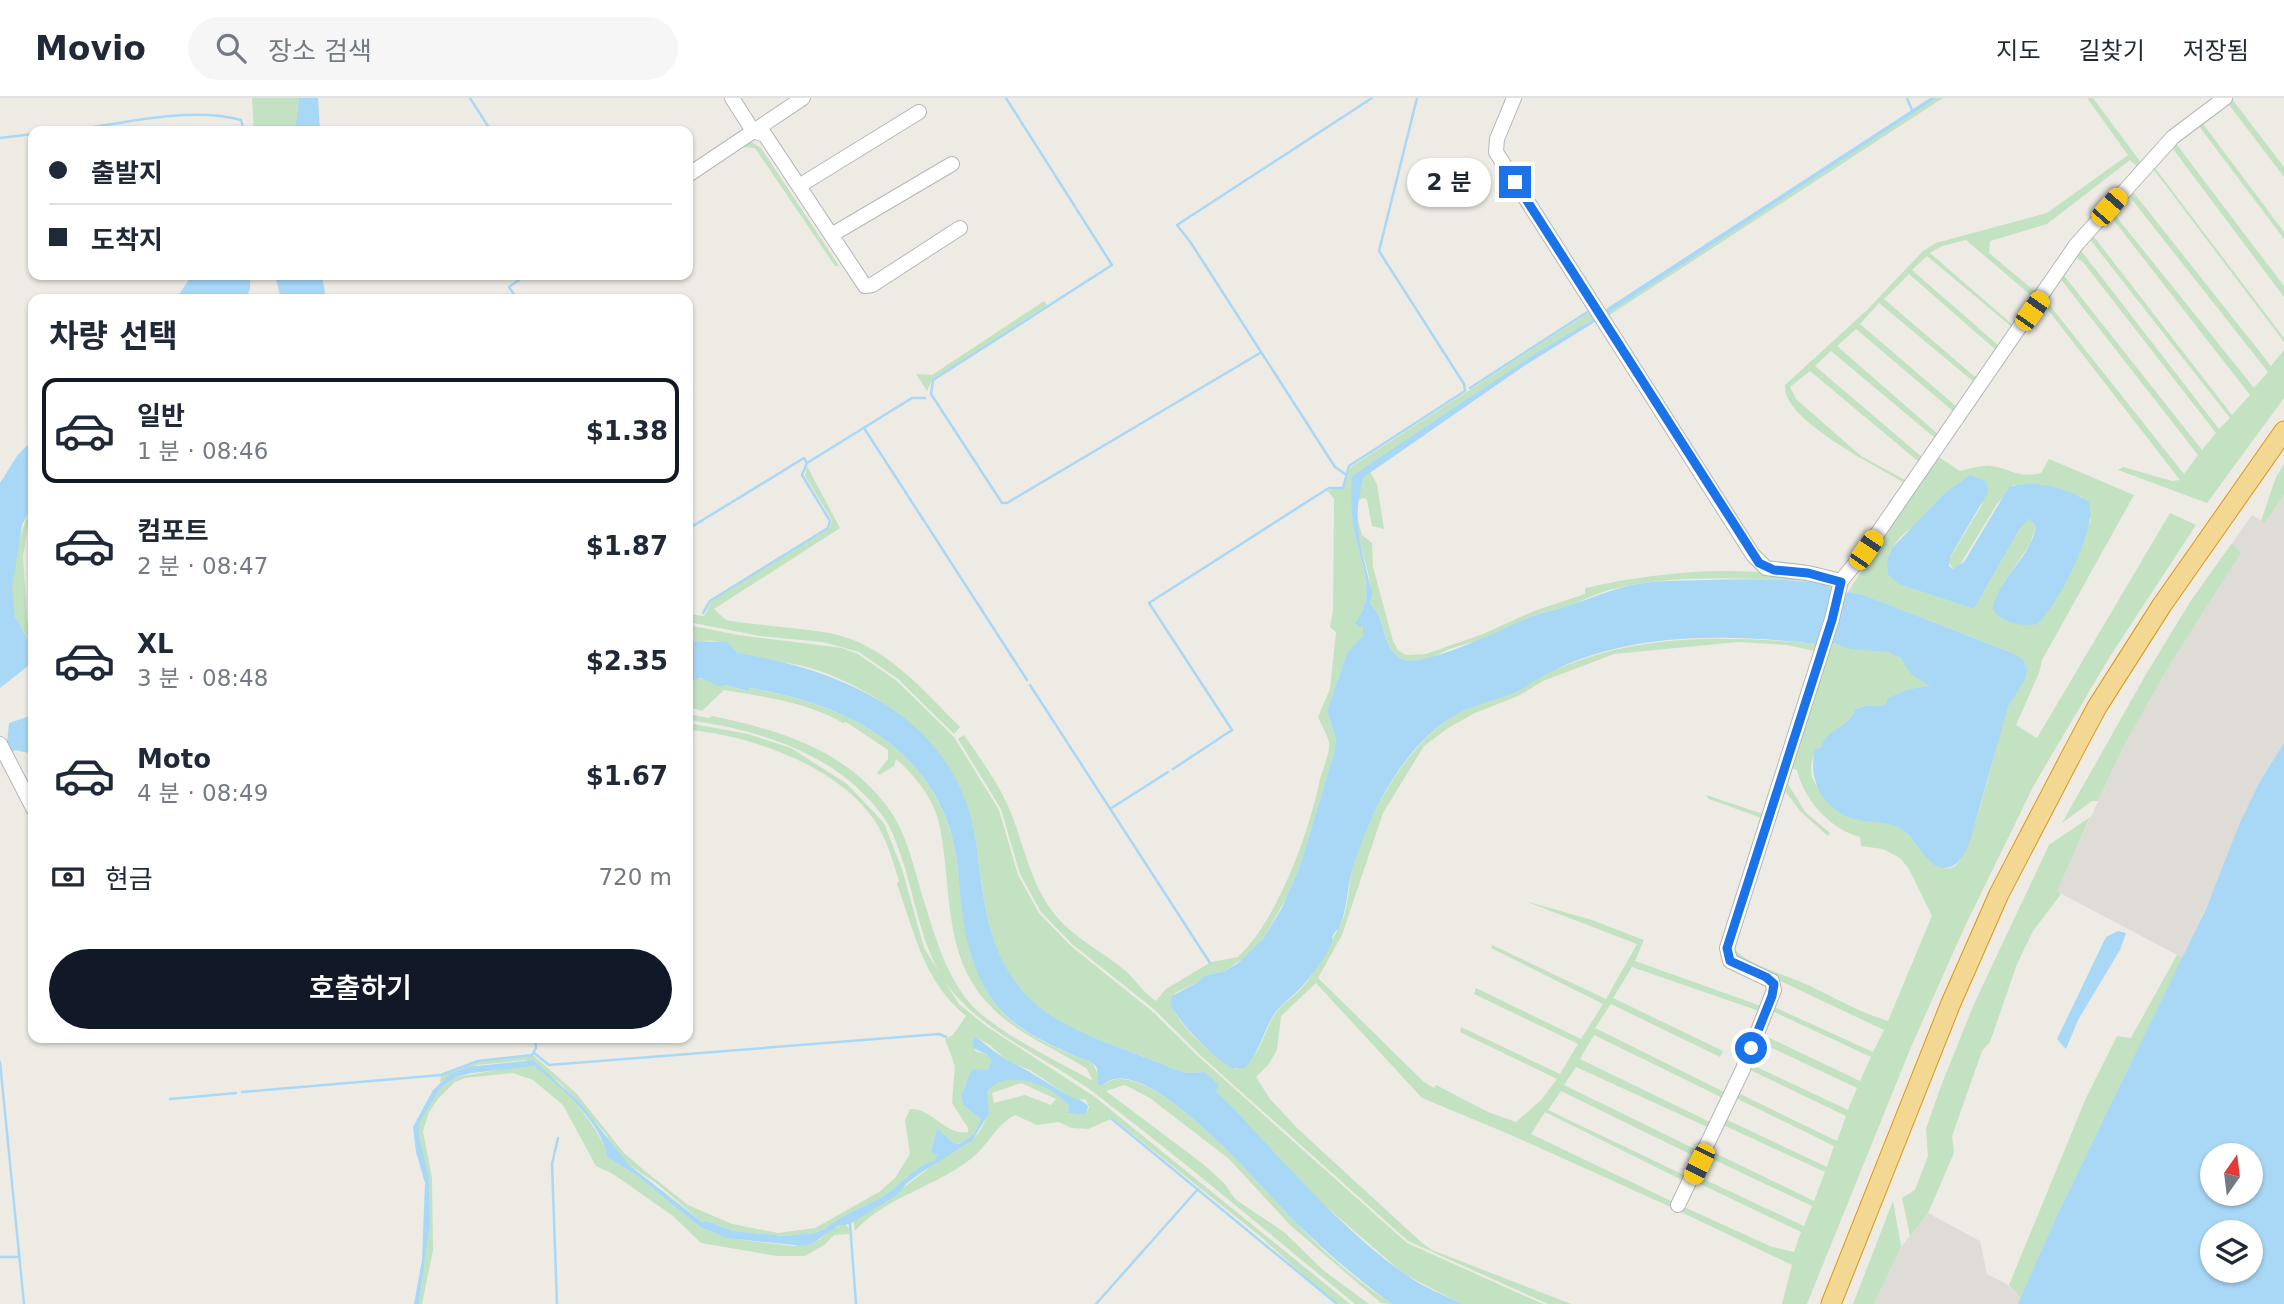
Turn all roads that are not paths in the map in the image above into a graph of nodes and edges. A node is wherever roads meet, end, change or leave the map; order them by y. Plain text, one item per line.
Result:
1 (732, 98) edge
2 (803, 98) edge
3 (1514, 98) edge
4 (2225, 98) edge
5 (919, 112) dead end
6 (753, 131) junction
7 (952, 164) dead end
8 (693, 172) edge
9 (799, 186) junction
10 (960, 228) dead end
11 (833, 234) junction
12 (2284, 431) edge
13 (1841, 582) junction
14 (3, 750) edge
15 (28, 798) edge
16 (1678, 1205) dead end
17 (1831, 1304) edge

1 - 6 street
2 - 6 street
3 - 13 street
4 - 13 street
5 - 9 street
6 - 8 street
6 - 9 street
7 - 11 street
9 - 11 street
10 - 11 street
12 - 17 highway
13 - 16 street
14 - 15 street

